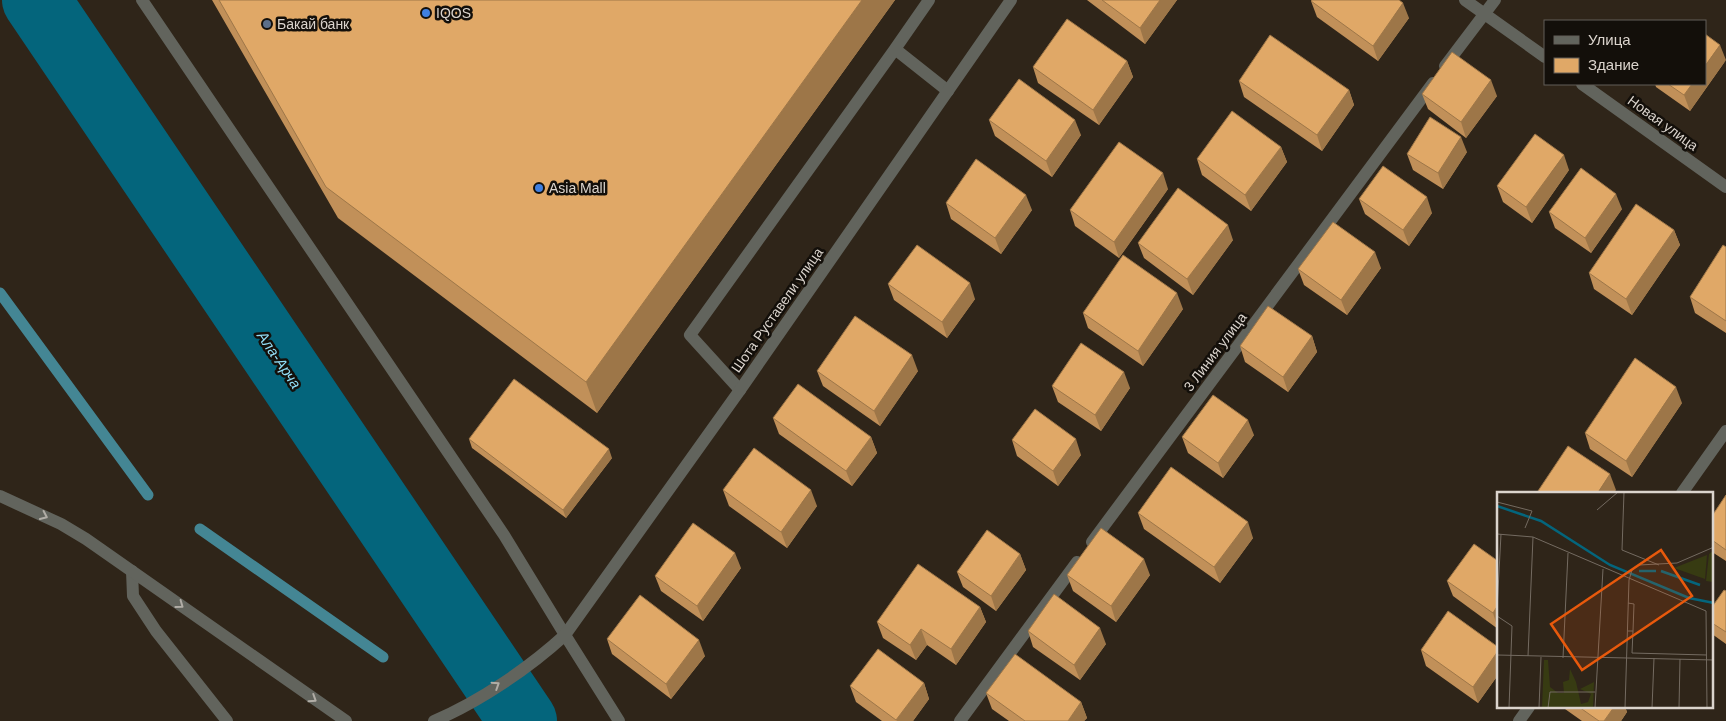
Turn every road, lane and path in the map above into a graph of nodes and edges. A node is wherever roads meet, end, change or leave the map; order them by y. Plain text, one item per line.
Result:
1 (142, 0) edge
2 (930, 0) edge
3 (1011, 0) edge
4 (1465, 0) edge
5 (1494, 0) edge
6 (1484, 14) junction
7 (895, 49) junction
8 (1544, 56) edge
9 (1583, 85) edge
10 (948, 91) junction
11 (1726, 187) edge
12 (740, 390) junction
13 (1726, 432) edge
14 (1683, 492) edge
15 (0, 496) edge
16 (132, 570) junction
17 (565, 634) junction
18 (1528, 708) edge
19 (226, 721) edge
20 (346, 721) edge
21 (434, 721) edge
22 (618, 721) edge
23 (960, 721) edge
24 (1519, 721) edge

1 - 17 street
2 - 7 street
3 - 10 street, Шота Руставели улица
4 - 6 street
5 - 6 street, 3 Линия улица
6 - 8 street
6 - 23 street, 3 Линия улица
7 - 10 street
7 - 12 street
9 - 11 street, Новая улица
10 - 12 street, Шота Руставели улица
12 - 17 street, Шота Руставели улица
13 - 14 street
15 -> 16 street
16 - 19 street
16 -> 20 street
21 -> 17 street, Шота Руставели улица
17 - 22 street
18 - 24 street

